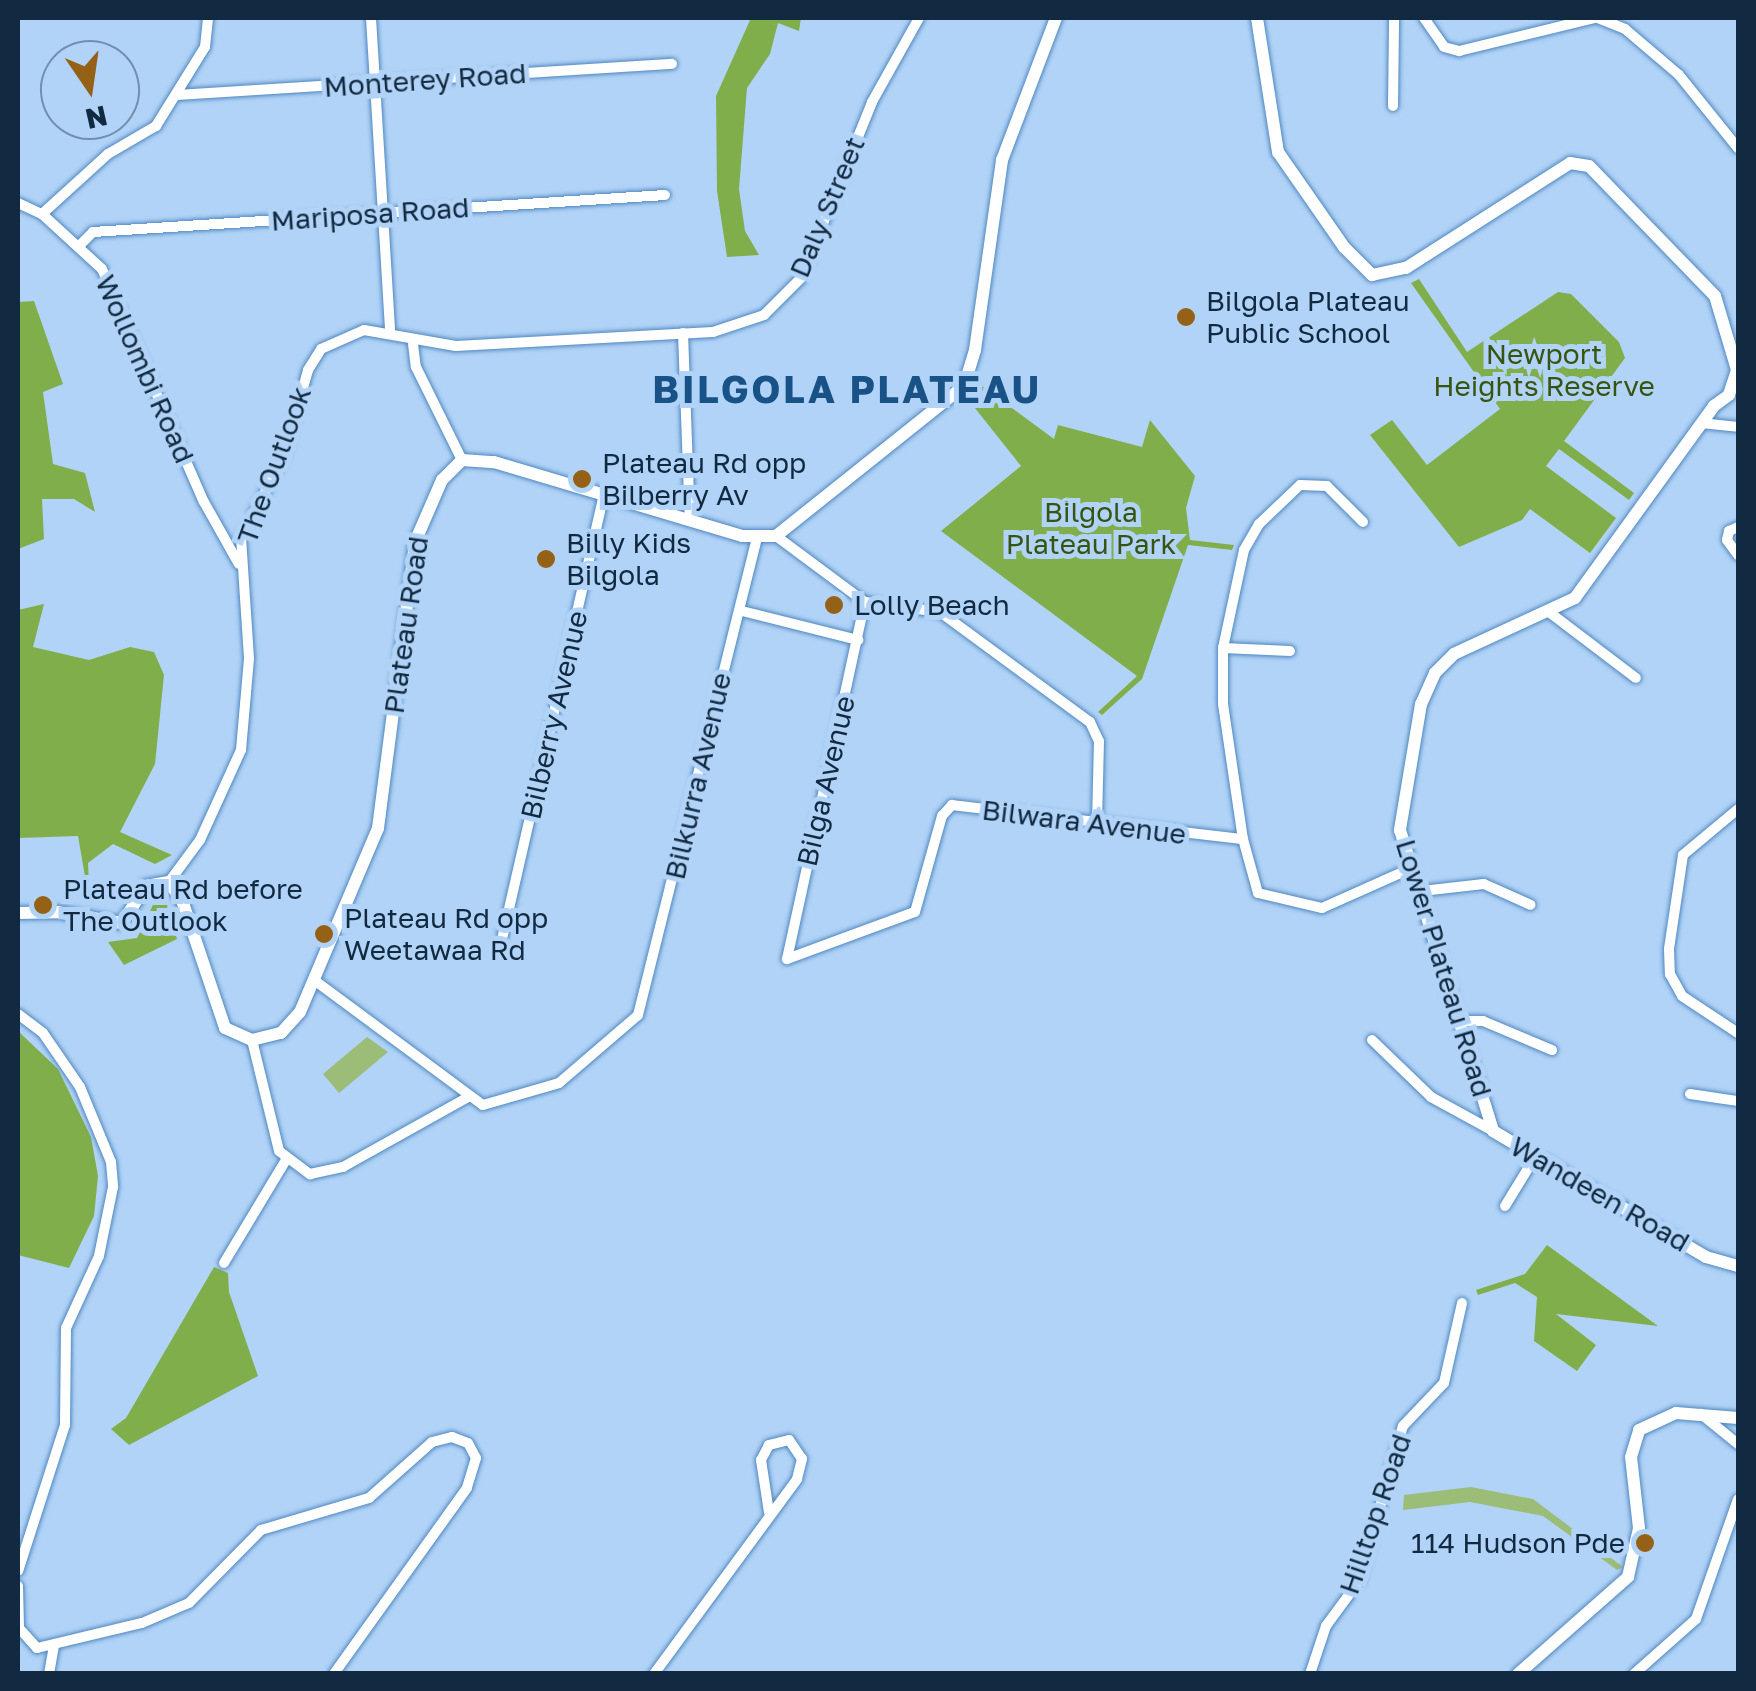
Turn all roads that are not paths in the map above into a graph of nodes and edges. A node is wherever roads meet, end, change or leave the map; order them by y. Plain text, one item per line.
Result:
1 (208, 18) edge
2 (371, 18) edge
3 (919, 18) edge
4 (1056, 18) edge
5 (1256, 18) edge
6 (1394, 18) edge
7 (1424, 18) edge
8 (1596, 18) edge
9 (672, 64) dead end
10 (374, 84) junction
11 (178, 94) junction
12 (1393, 106) dead end
13 (1738, 148) edge
14 (665, 196) dead end
15 (18, 203) edge
16 (42, 214) junction
17 (382, 214) junction
18 (80, 245) junction
19 (390, 332) junction
20 (683, 333) junction
21 (413, 344) junction
22 (1701, 424) junction
23 (1738, 427) edge
24 (462, 460) junction
25 (604, 495) junction
26 (690, 521) junction
27 (1363, 522) dead end
28 (1738, 527) edge
29 (776, 536) junction
30 (757, 539) junction
31 (1738, 555) edge
32 (240, 564) junction
33 (865, 602) junction
34 (742, 611) junction
35 (1549, 612) junction
36 (858, 640) junction
37 (1223, 648) junction
38 (1290, 651) dead end
39 (1636, 678) dead end
40 (1738, 810) edge
41 (1097, 824) junction
42 (1243, 839) junction
43 (1414, 868) junction
44 (169, 882) junction
45 (1422, 891) junction
46 (1531, 905) dead end
47 (18, 914) edge
48 (504, 935) dead end
49 (787, 959) joint
50 (314, 980) junction
51 (18, 1014) edge
52 (1462, 1021) junction
53 (1738, 1032) edge
54 (252, 1040) junction
55 (1372, 1040) dead end
56 (1552, 1050) dead end
57 (1690, 1094) dead end
58 (470, 1096) junction
59 (1738, 1101) edge
60 (1493, 1131) junction
61 (1536, 1158) junction
62 (286, 1160) junction
63 (1506, 1206) dead end
64 (224, 1263) dead end
65 (1738, 1266) edge
66 (1462, 1302) dead end
67 (1701, 1414) junction
68 (1738, 1418) edge
69 (1738, 1444) edge
70 (1738, 1499) edge
71 (769, 1512) junction
72 (18, 1571) edge
73 (18, 1586) edge
74 (54, 1647) junction
75 (50, 1674) edge
76 (334, 1674) edge
77 (654, 1674) edge
78 (1310, 1674) edge
79 (1518, 1674) edge
80 (1634, 1674) edge

1 - 11 street
2 - 10 street
3 - 20 street, Daly Street
4 - 29 street
5 - 22 street, Lower Plateau Road
6 - 12 street
7 - 8 street
8 - 13 street
9 - 10 street, Monterey Road
10 - 11 street, Monterey Road
10 - 17 street
11 - 16 street
14 - 17 street, Mariposa Road
15 - 16 street, Wollombi Road
16 - 18 street, Wollombi Road
17 - 18 street, Mariposa Road
17 - 19 street
18 - 32 street, Wollombi Road
19 - 21 street
19 - 32 street, The Outlook
20 - 21 street
20 - 26 street
21 - 24 street
22 - 23 street
22 - 35 street, Lower Plateau Road
24 - 25 street
24 - 50 street, Plateau Road
25 - 26 street
25 - 48 street, Bilberry Avenue
26 - 30 street
27 - 37 street
28 - 31 street
29 - 30 street
29 - 33 street
30 - 34 street, Bilkurra Avenue
32 - 44 street, The Outlook
33 - 36 street, Bilga Avenue
33 - 41 street
34 - 36 street
34 - 58 street, Bilkurra Avenue
35 - 39 street
35 - 43 street, Lower Plateau Road
36 - 49 street, Bilga Avenue
37 - 38 street
37 - 42 street
40 - 53 street
41 - 42 street, Bilwara Avenue
41 - 49 street, Bilwara Avenue
42 - 43 street
43 - 45 street, Lower Plateau Road
44 - 47 street
44 - 54 street
45 - 46 street
45 - 52 street, Lower Plateau Road
50 - 54 street, Plateau Road
50 - 58 street
51 - 72 street
52 - 56 street
52 - 60 street, Lower Plateau Road
54 - 62 street
55 - 60 street, Wandeen Road
57 - 59 street
58 - 62 street
60 - 61 street, Wandeen Road
61 - 63 street
61 - 65 street, Wandeen Road
62 - 64 street
66 - 78 street, Hilltop Road
67 - 68 street
67 - 69 street
67 - 79 street
70 - 80 street
71 - 71 street
71 - 77 street
73 - 74 street
74 - 75 street
74 - 76 street

